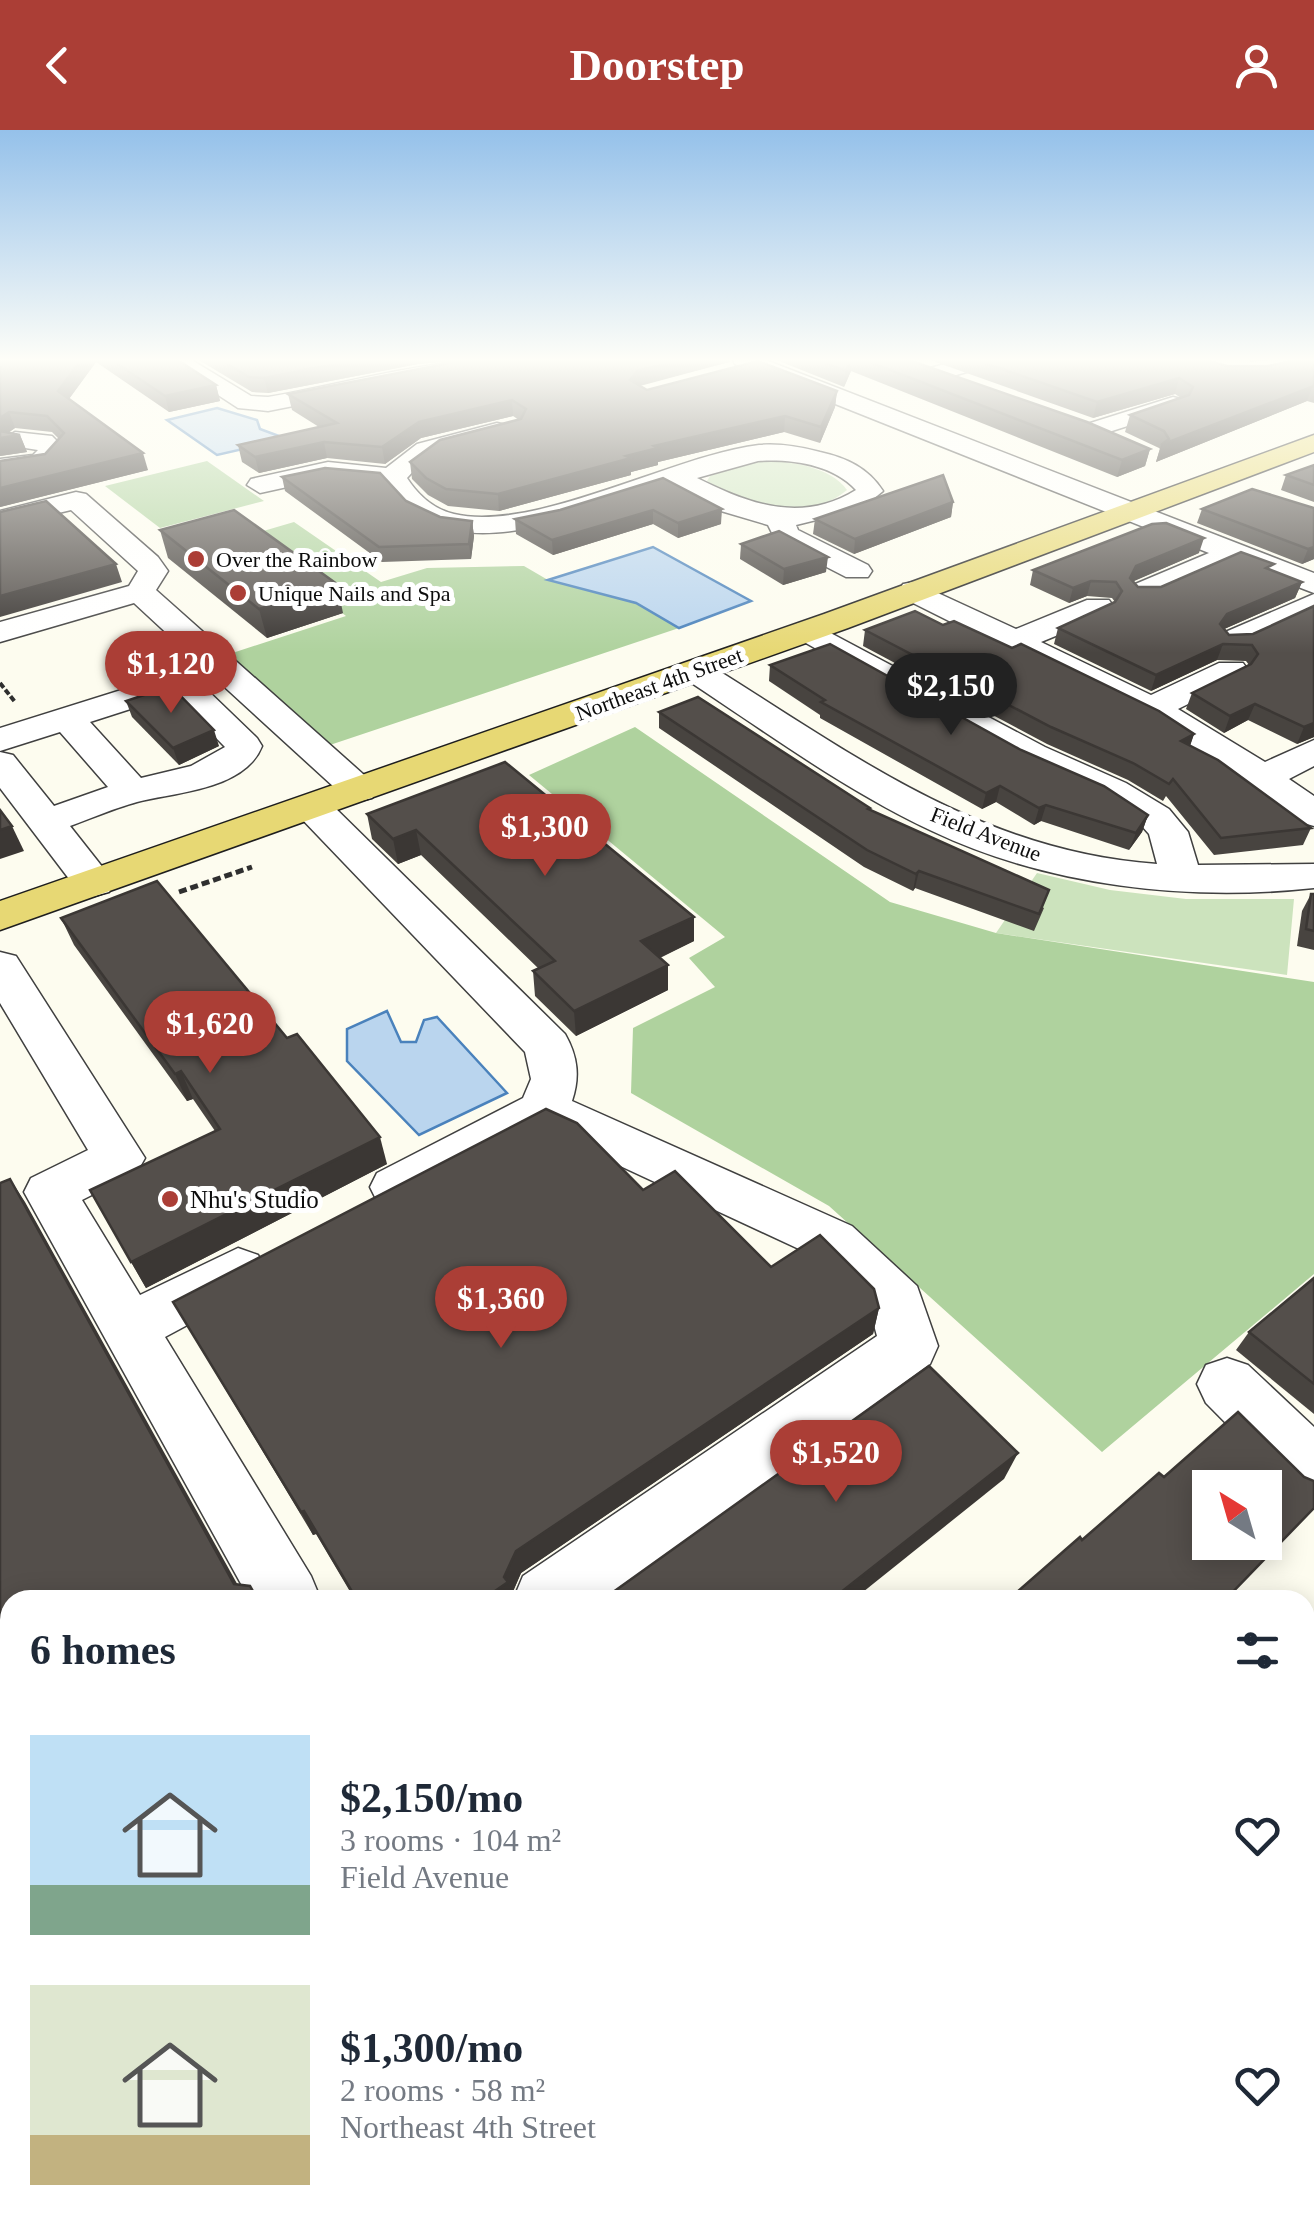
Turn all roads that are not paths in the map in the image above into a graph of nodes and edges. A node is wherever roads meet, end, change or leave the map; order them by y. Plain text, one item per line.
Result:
1 (46, 457) edge
2 (408, 457) edge
3 (748, 457) edge
4 (815, 457) edge
5 (992, 457) edge
6 (1276, 457) edge
7 (0, 467) edge
8 (393, 477) junction
9 (674, 477) junction
10 (260, 485) dead end
11 (1129, 511) junction
12 (0, 519) edge
13 (780, 520) junction
14 (1234, 553) junction
15 (857, 571) dead end
16 (1314, 584) edge
17 (914, 591) junction
18 (140, 592) junction
19 (1144, 592) edge
20 (1314, 602) edge
21 (1098, 607) edge
22 (808, 631) junction
23 (0, 632) edge
24 (1015, 641) junction
25 (224, 668) junction
26 (696, 671) junction
27 (180, 682) junction
28 (1150, 709) junction
29 (67, 718) junction
30 (15, 735) edge
31 (1314, 751) edge
32 (0, 763) edge
33 (1263, 778) junction
34 (359, 790) junction
35 (132, 792) junction
36 (312, 807) junction
37 (1314, 814) edge
38 (46, 822) junction
39 (1314, 876) edge
40 (1181, 878) junction
41 (94, 883) junction
42 (0, 916) edge
43 (0, 966) edge
44 (544, 1109) junction
45 (354, 1210) edge
46 (285, 1246) edge
47 (129, 1328) junction
48 (1227, 1384) dead end
49 (1314, 1469) edge
50 (281, 1590) edge
51 (562, 1590) edge

1 - 7 street
2 - 8 street
3 - 9 street
4 - 13 street
5 - 11 street
6 - 11 main road, Northeast 4th Street
8 - 9 street
8 - 10 street
9 - 13 street
11 - 14 street
11 - 17 main road, Northeast 4th Street
12 - 18 street
13 - 15 street
14 - 16 street
14 - 19 street
17 - 22 main road, Northeast 4th Street
17 - 24 street
18 - 23 street
18 - 25 street
20 - 28 street
21 - 24 street
22 - 26 main road, Northeast 4th Street
22 - 40 street
24 - 28 street
25 - 27 street
25 - 34 street
26 - 34 main road, Northeast 4th Street
26 - 40 street, Field Avenue
27 - 29 street
27 - 35 street
28 - 33 street
29 - 30 street
29 - 35 street
31 - 33 street
32 - 38 street
33 - 37 street
34 - 36 main road, Northeast 4th Street
35 - 38 street
36 - 41 main road, Northeast 4th Street
36 - 44 street
38 - 41 street
39 - 40 street, Field Avenue
41 - 42 main road, Northeast 4th Street
43 - 47 street
44 - 45 street
44 - 51 street
46 - 47 street
47 - 50 street
48 - 49 street

